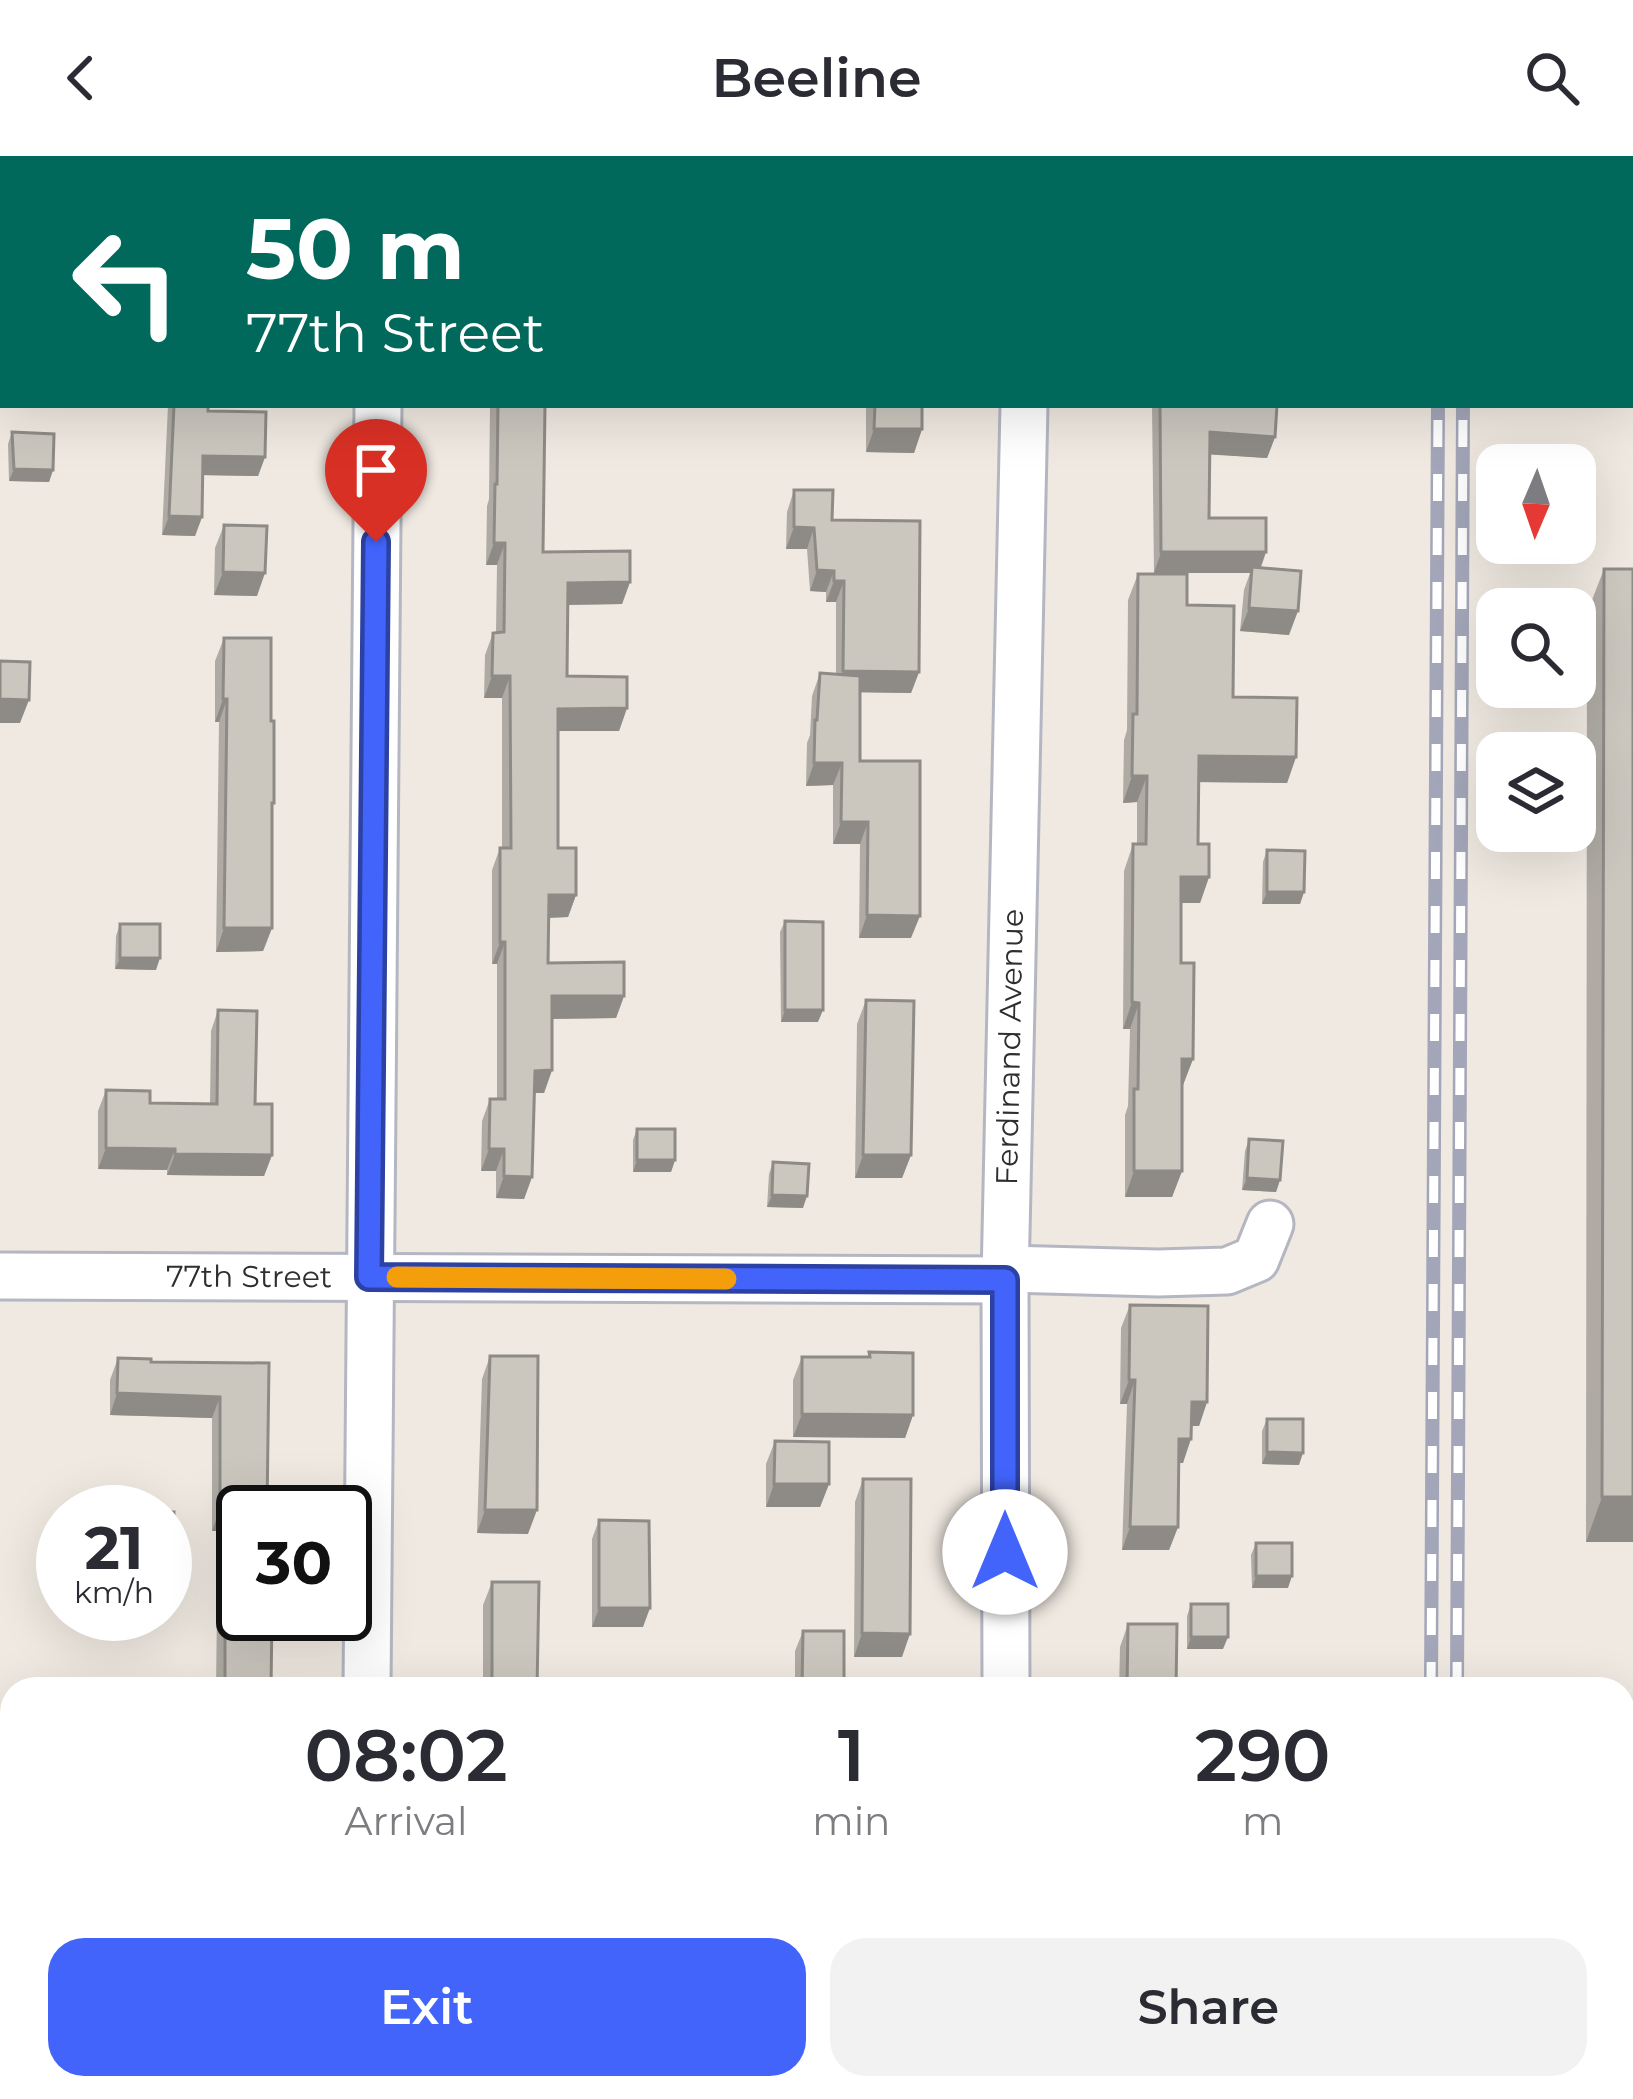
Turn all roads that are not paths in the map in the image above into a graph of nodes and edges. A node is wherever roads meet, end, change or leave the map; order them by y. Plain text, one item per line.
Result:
1 (378, 408) edge
2 (1024, 408) edge
3 (1270, 1224) dead end
4 (1005, 1274) junction
5 (0, 1276) edge
6 (369, 1277) junction
7 (368, 1677) edge
8 (1006, 1677) edge

1 - 6 street
2 - 4 street, Ferdinand Avenue
3 - 4 street, 77th Street
4 - 6 street, 77th Street
4 - 8 street, Ferdinand Avenue
5 - 6 street, 77th Street
6 - 7 street

